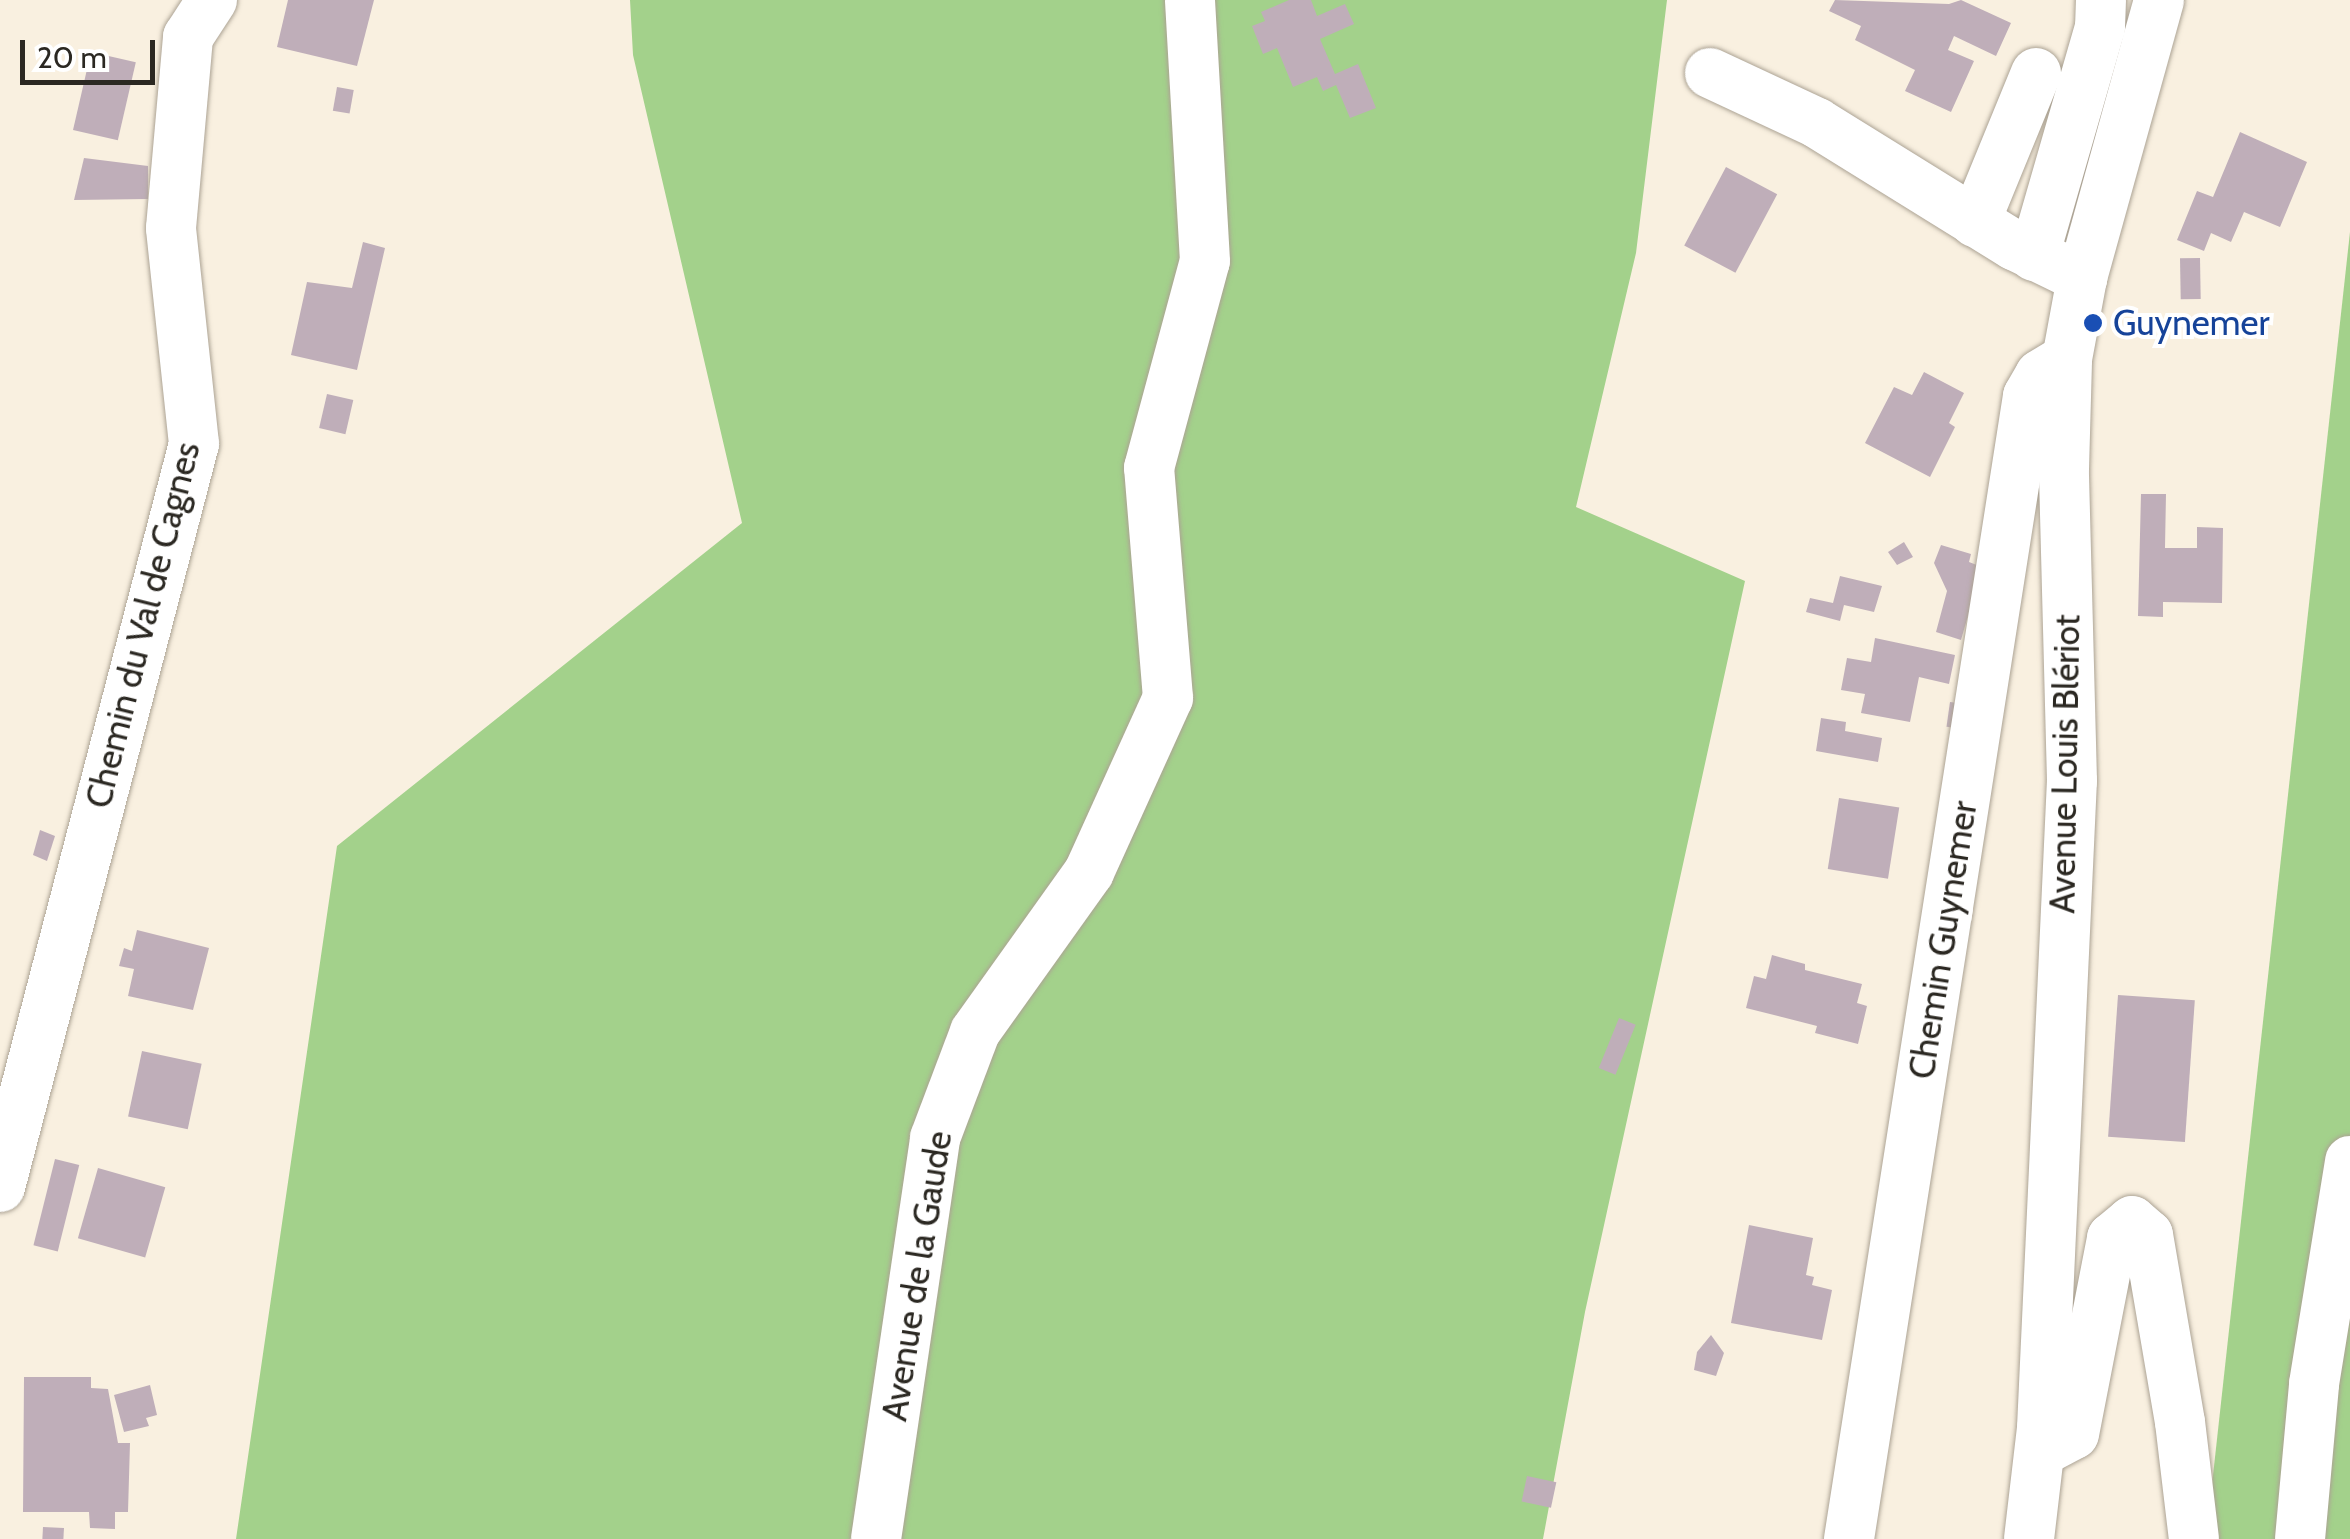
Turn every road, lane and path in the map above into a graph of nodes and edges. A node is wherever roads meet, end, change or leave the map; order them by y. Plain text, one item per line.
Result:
1 (212, 0) edge
2 (1190, 0) edge
3 (2102, 0) edge
4 (2160, 0) edge
5 (1710, 73) dead end
6 (2036, 73) dead end
7 (1975, 222) junction
8 (2034, 256) junction
9 (2082, 278) junction
10 (2067, 359) junction
11 (2350, 1161) edge
12 (0, 1186) edge
13 (2040, 1452) junction
14 (876, 1539) edge
15 (1849, 1539) edge
16 (2029, 1539) edge
17 (2194, 1539) edge
18 (2300, 1539) edge

1 - 12 street, Chemin du Val de Cagnes
2 - 14 street, Avenue de la Gaude
3 - 8 street
4 - 9 street, Avenue Louis Blériot
5 - 7 street
6 - 7 street
7 - 8 street
8 - 9 street
9 - 10 street, Avenue Louis Blériot
10 - 13 street, Avenue Louis Blériot
10 - 15 street, Chemin Guynemer
11 - 18 street
13 - 16 street, Avenue Louis Blériot
13 - 17 street

